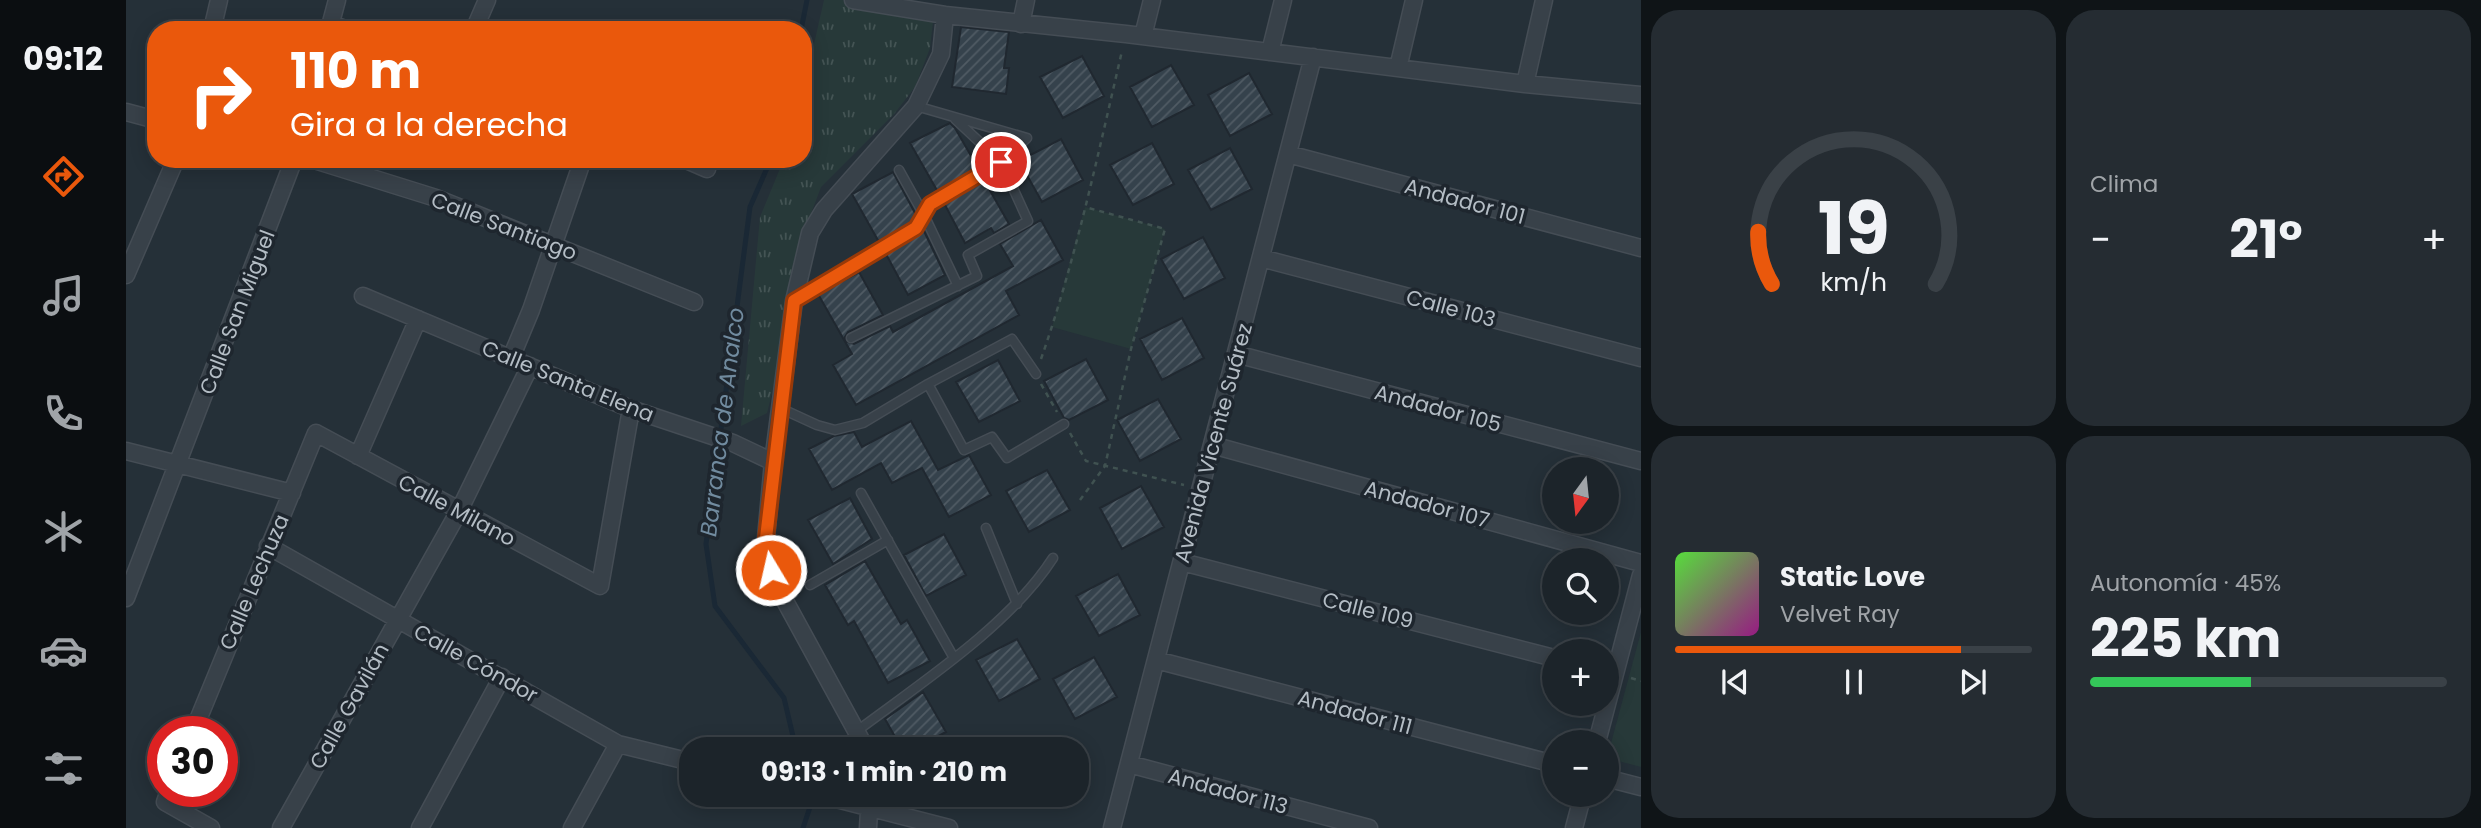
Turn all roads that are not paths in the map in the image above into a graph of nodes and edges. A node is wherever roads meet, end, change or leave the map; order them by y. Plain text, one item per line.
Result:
1 (219, 0) edge
2 (337, 0) edge
3 (487, 0) edge
4 (853, 0) edge
5 (1026, 0) edge
6 (1152, 0) edge
7 (1283, 0) edge
8 (1414, 0) edge
9 (1544, 0) edge
10 (895, 3) edge
11 (945, 15) junction
12 (214, 21) edge
13 (332, 21) edge
14 (478, 21) edge
15 (1021, 24) junction
16 (1134, 35) junction
17 (1270, 52) junction
18 (1313, 57) junction
19 (1398, 68) junction
20 (1525, 84) junction
21 (1641, 95) edge
22 (916, 106) junction
23 (126, 112) edge
24 (953, 117) junction
25 (147, 118) edge
26 (1288, 154) junction
27 (1001, 162) junction
28 (172, 168) edge
29 (292, 168) edge
30 (340, 168) edge
31 (580, 168) edge
32 (899, 170) dead end
33 (924, 215) junction
34 (554, 244) junction
35 (1641, 248) edge
36 (1261, 258) junction
37 (126, 275) edge
38 (958, 286) junction
39 (363, 296) dead end
40 (794, 301) junction
41 (694, 302) dead end
42 (418, 319) junction
43 (851, 338) dead end
44 (1236, 354) junction
45 (511, 358) junction
46 (1641, 358) edge
47 (530, 366) junction
48 (1035, 374) road end
49 (928, 384) junction
50 (780, 408) junction
51 (631, 409) junction
52 (1064, 424) road end
53 (316, 433) joint
54 (1212, 446) junction
55 (126, 451) edge
56 (358, 456) junction
57 (1641, 461) edge
58 (774, 462) junction
59 (179, 464) junction
60 (292, 493) junction
61 (861, 493) dead end
62 (459, 511) junction
63 (986, 528) dead end
64 (888, 540) junction
65 (268, 546) junction
66 (1053, 558) dead end
67 (1182, 562) junction
68 (1641, 563) edge
69 (1641, 575) edge
70 (810, 585) dead end
71 (126, 598) edge
72 (1017, 604) junction
73 (398, 619) junction
74 (1619, 647) edge
75 (1542, 655) edge
76 (954, 658) junction
77 (1156, 660) junction
78 (502, 677) junction
79 (199, 716) edge
80 (857, 731) junction
81 (860, 737) edge
82 (618, 744) junction
83 (679, 759) edge
84 (1542, 761) edge
85 (1129, 764) junction
86 (1619, 781) edge
87 (1641, 787) edge
88 (182, 807) edge
89 (869, 807) edge
90 (888, 807) edge
91 (1580, 807) edge
92 (576, 827) edge
93 (211, 828) edge
94 (281, 828) edge
95 (420, 828) edge
96 (867, 828) edge
97 (949, 828) edge
98 (1112, 828) edge
99 (1368, 828) edge
100 (1574, 828) edge

1 - 12 street
2 - 13 street
3 - 14 street
4 - 10 street
5 - 15 street
6 - 16 street
7 - 17 street
8 - 19 street
9 - 20 street
10 - 11 street
11 - 15 street
11 - 22 street
15 - 16 street
16 - 17 street
17 - 18 street
18 - 19 street
18 - 26 street, Avenida Vicente Suárez
19 - 20 street
20 - 21 street
22 - 24 lane
22 - 40 street
23 - 25 street
24 - 27 lane
24 - 27 lane
26 - 35 street, Andador 101
26 - 36 street, Avenida Vicente Suárez
27 - 33 lane
27 - 38 lane
28 - 37 street
29 - 59 street, Calle San Miguel
30 - 34 street, Calle Santiago
31 - 34 street
32 - 33 lane
33 - 38 lane
33 - 40 lane
34 - 41 street, Calle Santiago
34 - 45 street
36 - 44 street, Avenida Vicente Suárez
36 - 46 street, Calle 103
38 - 43 lane
39 - 42 street, Calle Santa Elena
40 - 50 street
42 - 45 street, Calle Santa Elena
42 - 56 street
44 - 54 street, Avenida Vicente Suárez
44 - 57 street, Andador 105
45 - 47 street, Calle Santa Elena
47 - 51 street, Calle Santa Elena
47 - 62 street, Calle Gavilán
48 - 49 lane
49 - 50 lane
49 - 52 lane
50 - 58 street
51 - 58 street, Calle Santa Elena
51 - 62 street, Calle Milano
53 - 56 street, Calle Milano
53 - 60 street, Calle Lechuza
54 - 67 street, Avenida Vicente Suárez
54 - 68 street, Andador 107
55 - 59 street
56 - 62 street, Calle Milano
58 - 80 street
59 - 60 street
59 - 71 street, Calle San Miguel
60 - 65 street, Calle Lechuza
61 - 64 lane
62 - 73 street, Calle Gavilán
63 - 72 lane
64 - 70 lane
64 - 76 lane
65 - 73 street, Calle Cóndor
65 - 79 street, Calle Lechuza
66 - 72 lane
67 - 75 street, Calle 109
67 - 77 street, Avenida Vicente Suárez
69 - 74 street
72 - 76 lane
73 - 78 street, Calle Cóndor
73 - 94 street, Calle Gavilán
76 - 80 lane
77 - 84 street, Andador 111
77 - 85 street, Avenida Vicente Suárez
78 - 82 street, Calle Cóndor
78 - 95 street
80 - 81 street
82 - 83 street, Calle Cóndor
82 - 92 street
85 - 98 street, Avenida Vicente Suárez
85 - 99 street, Andador 113
86 - 87 street
88 - 93 street
89 - 96 street
90 - 97 street
91 - 100 street

